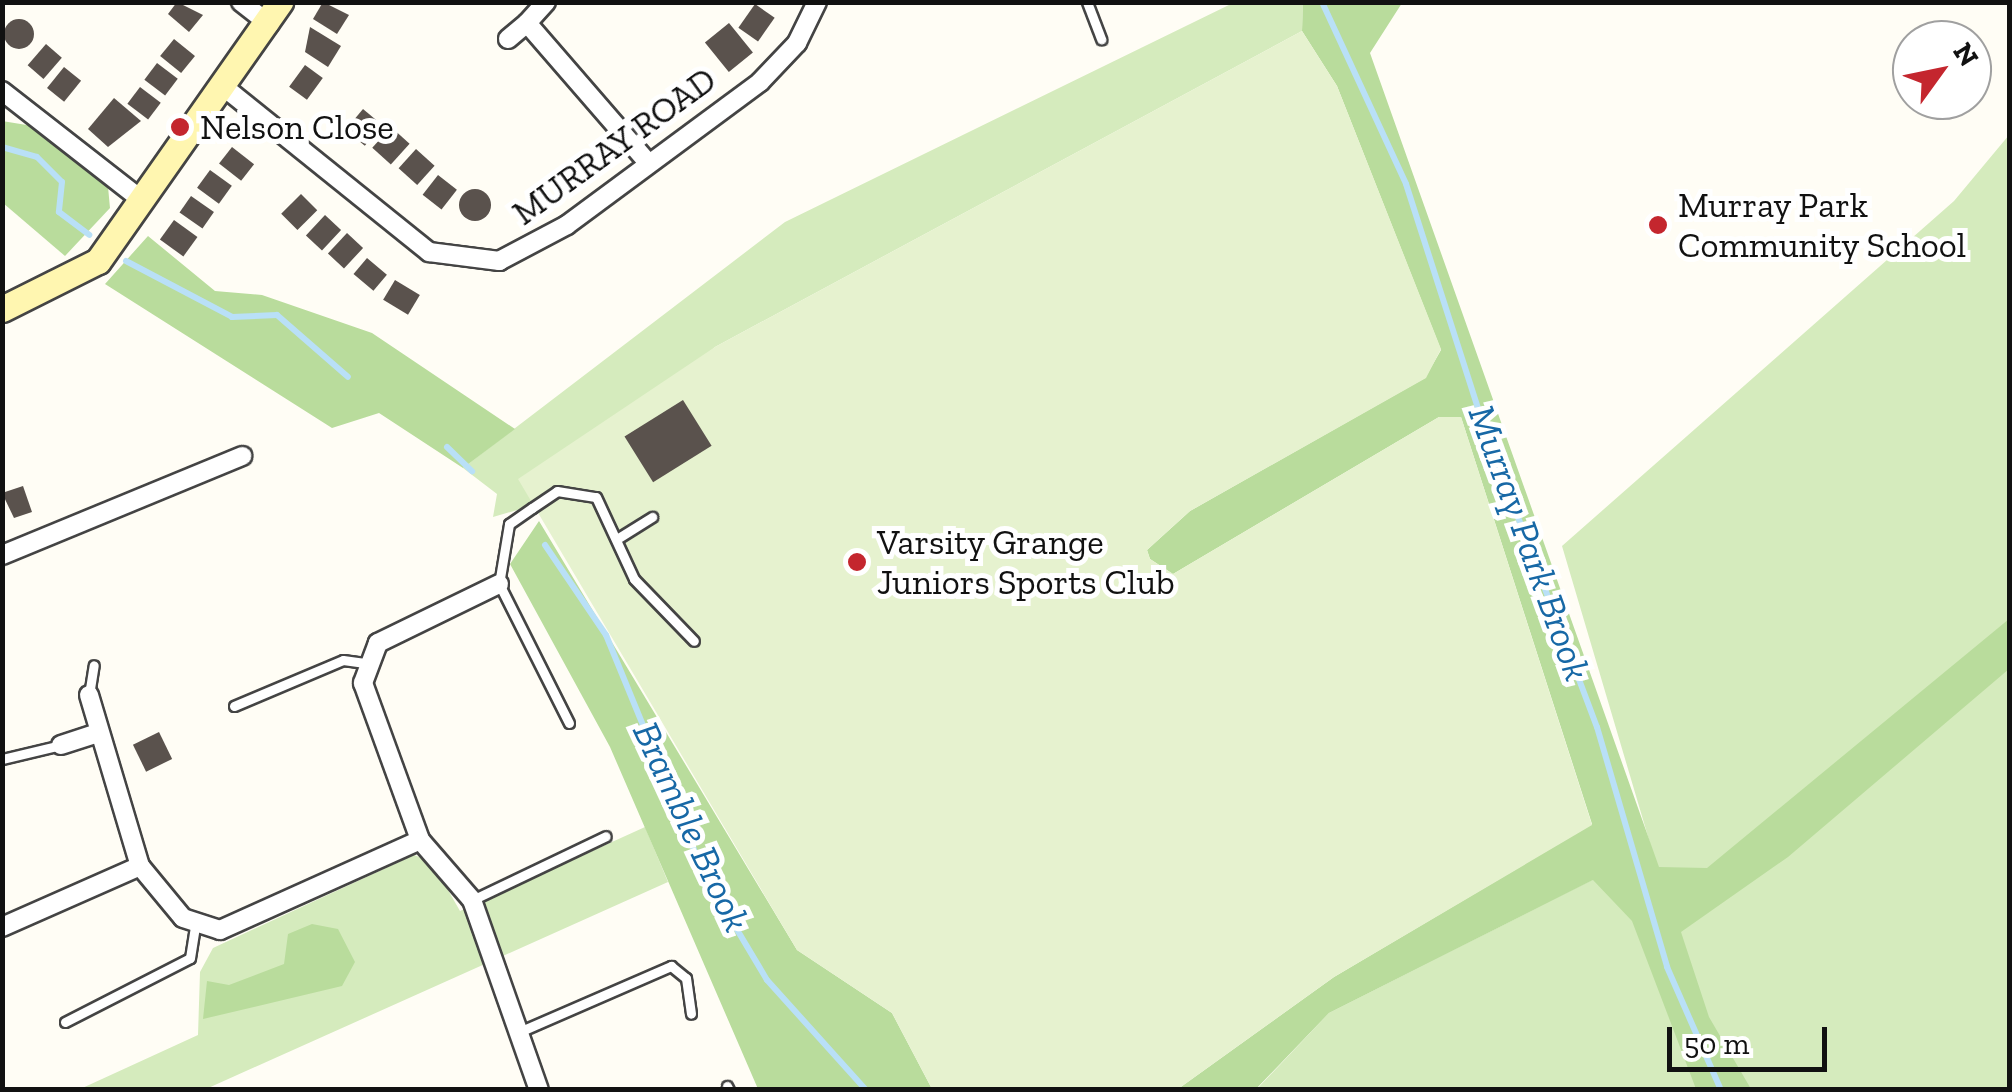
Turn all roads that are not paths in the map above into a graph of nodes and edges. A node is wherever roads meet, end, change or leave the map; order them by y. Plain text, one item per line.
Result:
1 (241, 2) edge
2 (546, 2) edge
3 (817, 2) edge
4 (1087, 2) edge
5 (275, 13) edge
6 (527, 23) junction
7 (508, 39) dead end
8 (1101, 39) dead end
9 (225, 88) junction
10 (2, 91) edge
11 (649, 164) junction
12 (142, 201) junction
13 (2, 309) edge
14 (212, 444) dead end
15 (242, 456) dead end
16 (219, 464) junction
17 (652, 517) dead end
18 (620, 537) junction
19 (2, 556) edge
20 (499, 584) junction
21 (694, 641) dead end
22 (365, 663) junction
23 (94, 665) dead end
24 (89, 695) joint
25 (234, 706) dead end
26 (569, 723) dead end
27 (95, 734) junction
28 (61, 745) joint
29 (2, 758) edge
30 (606, 836) dead end
31 (420, 840) junction
32 (140, 866) junction
33 (472, 900) junction
34 (2, 927) edge
35 (195, 928) junction
36 (691, 1014) dead end
37 (65, 1022) dead end
38 (517, 1033) junction
39 (539, 1090) edge

1 - 5 street
2 - 6 street
3 - 11 street, MURRAY ROAD
4 - 8 lane
5 - 9 street
6 - 7 street
6 - 11 street
9 - 11 street, MURRAY ROAD
9 - 12 street
10 - 12 street
12 - 13 street
14 - 16 street
15 - 16 street
16 - 19 street
17 - 18 lane
18 - 20 lane
18 - 21 lane
20 - 22 street
20 - 26 lane
22 - 25 lane
22 - 31 street
23 - 24 lane
24 - 27 street
27 - 28 street
27 - 32 street
28 - 29 lane
30 - 33 lane
31 - 33 street
31 - 35 street
32 - 34 street
32 - 35 street
33 - 38 street
35 - 37 lane
36 - 38 lane
38 - 39 street

